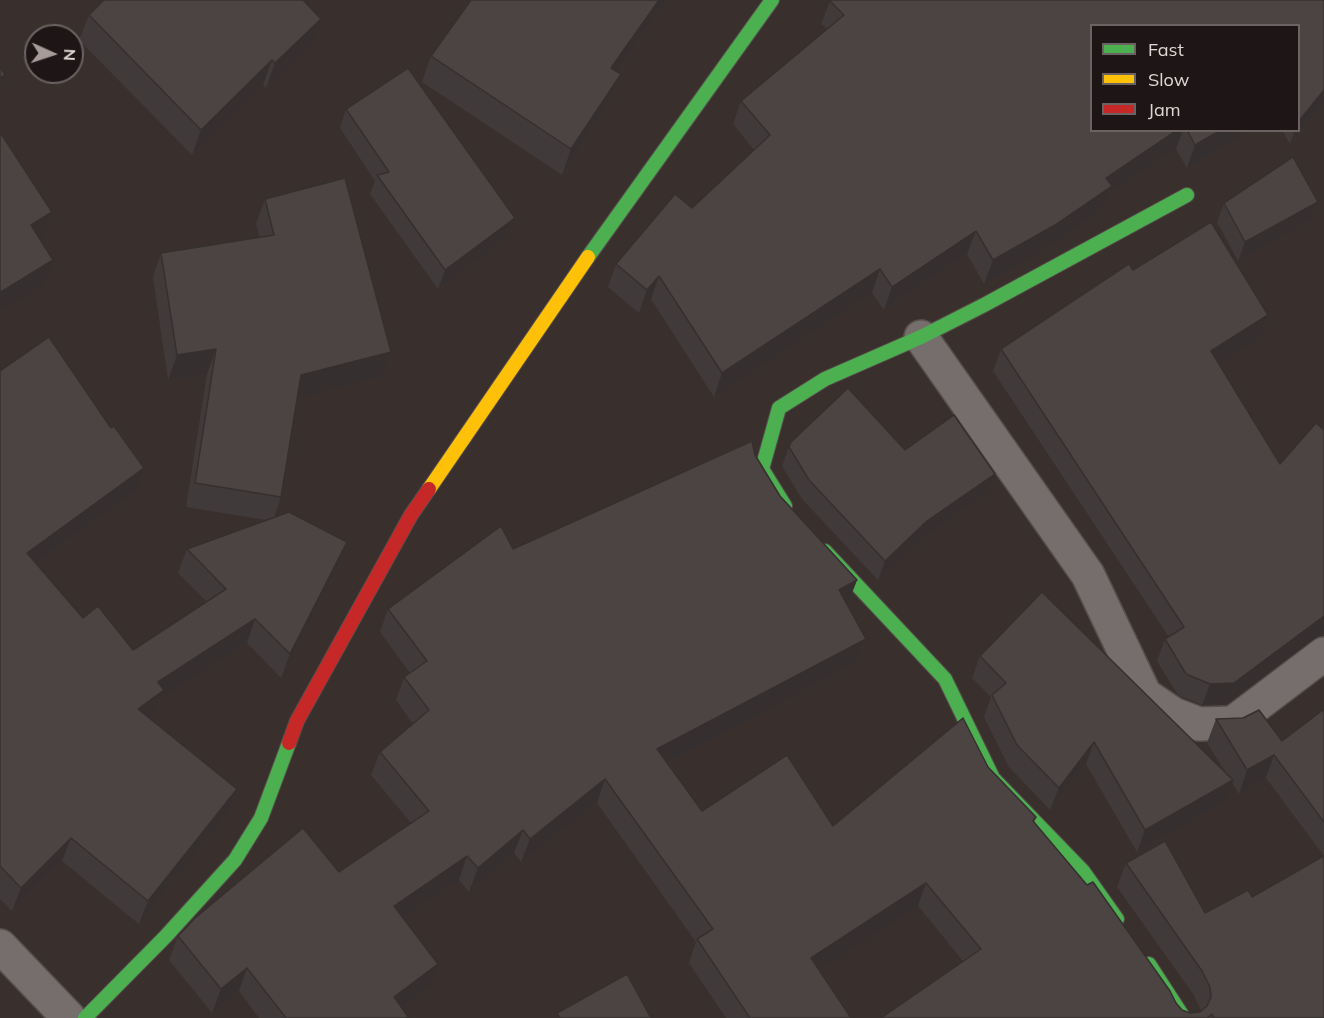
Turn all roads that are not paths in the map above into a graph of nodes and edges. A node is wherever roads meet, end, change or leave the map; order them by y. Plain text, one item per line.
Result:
1 (772, 0) edge
2 (1187, 195) dead end
3 (921, 337) junction
4 (795, 519) edge
5 (819, 544) edge
6 (1324, 654) edge
7 (1124, 928) edge
8 (0, 946) edge
9 (1137, 948) edge
10 (69, 1018) edge
11 (85, 1018) edge
12 (1184, 1018) edge

1 - 11 street
2 - 3 street
3 - 4 street
3 - 6 street
5 - 7 street
8 - 10 street
9 - 12 street

